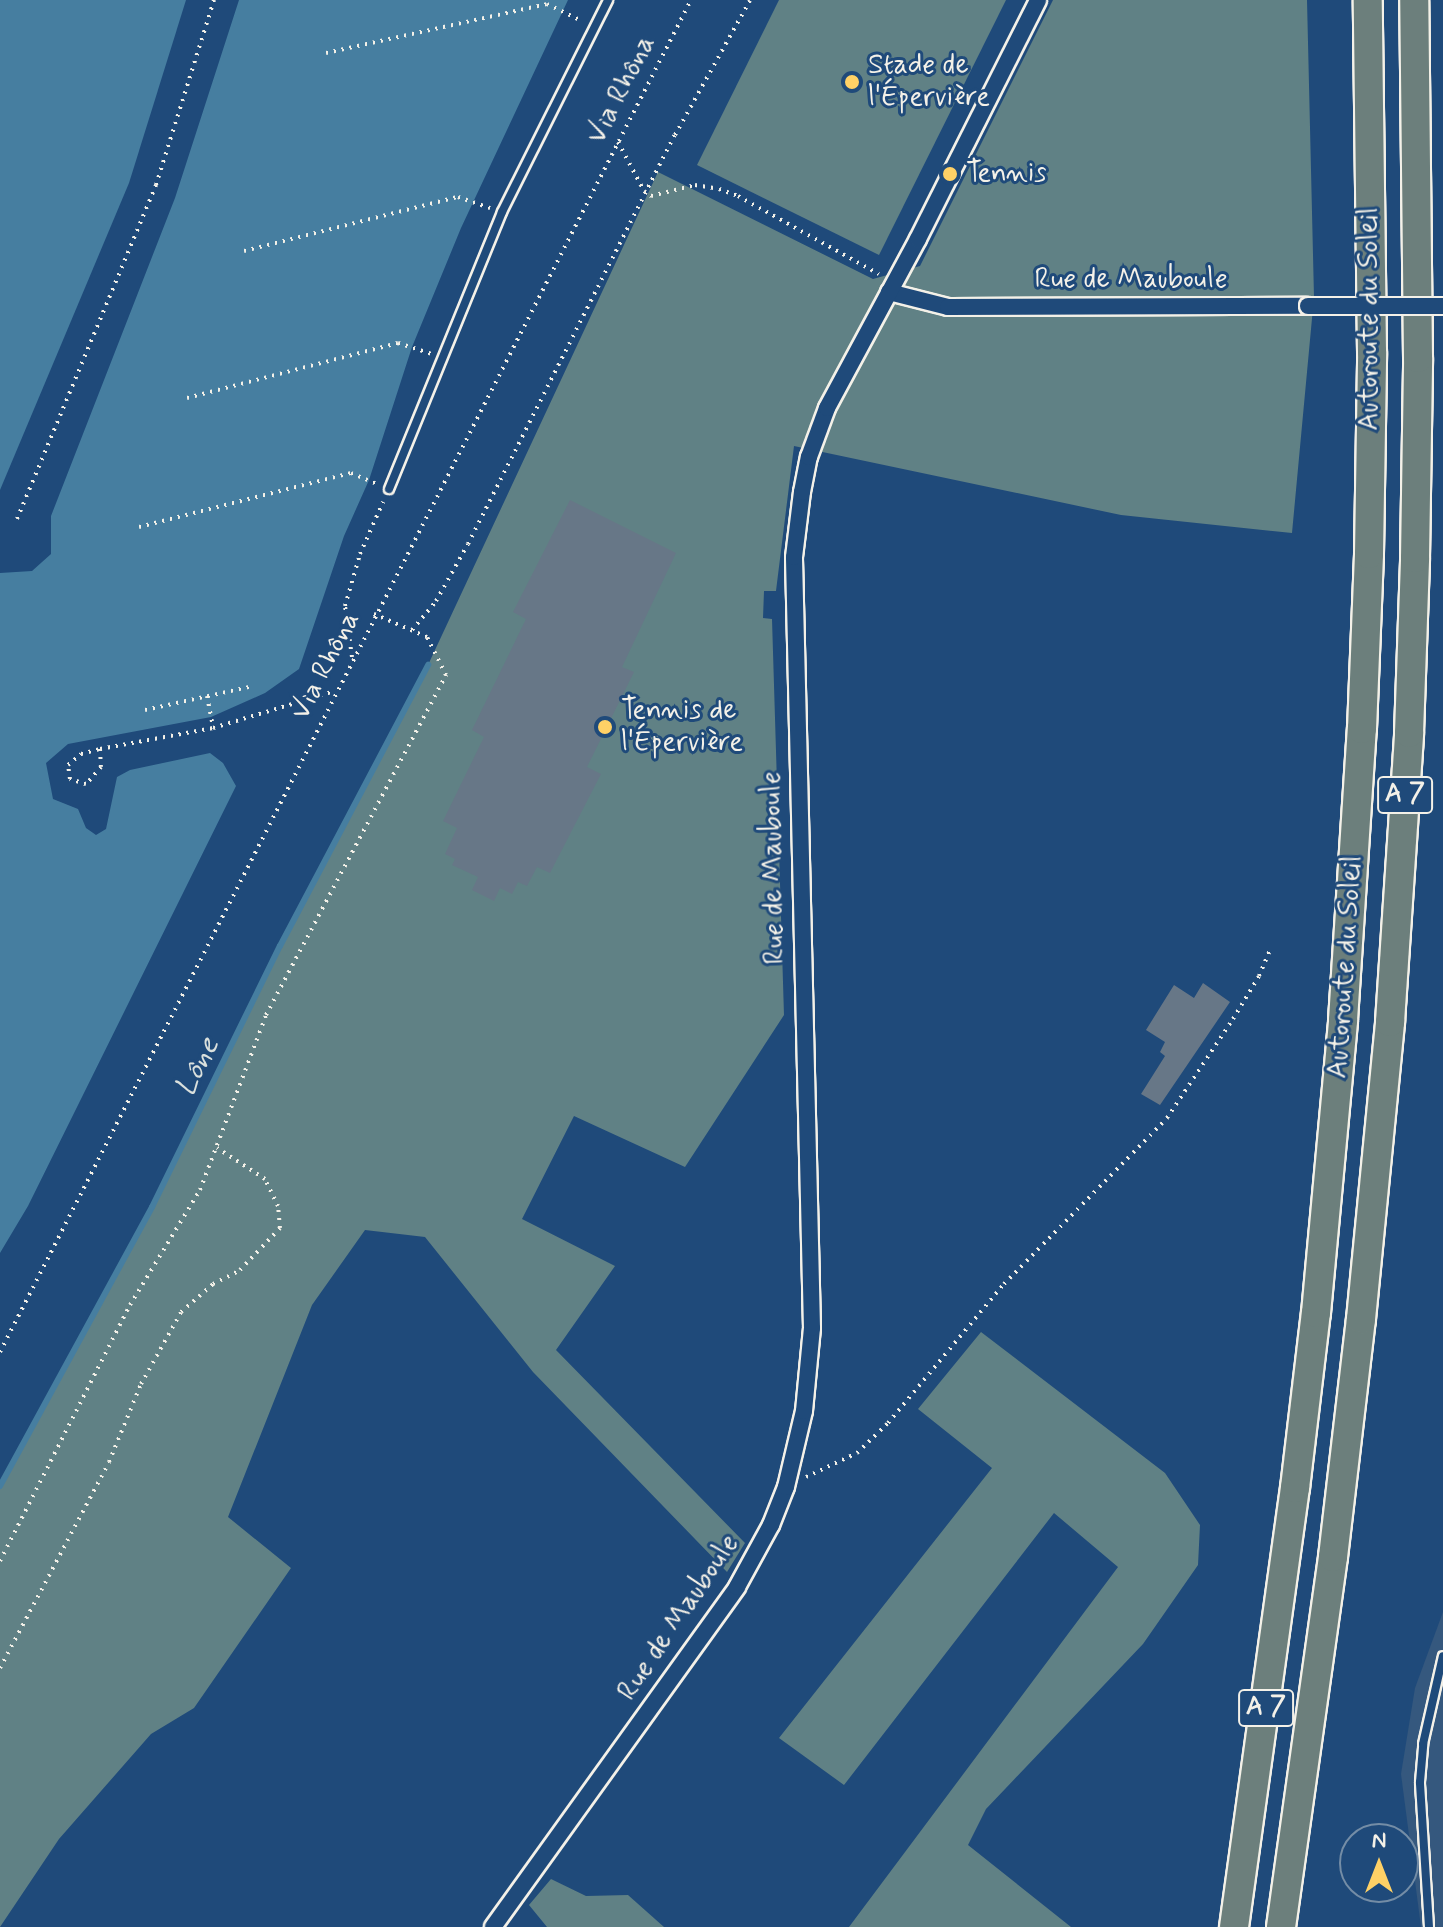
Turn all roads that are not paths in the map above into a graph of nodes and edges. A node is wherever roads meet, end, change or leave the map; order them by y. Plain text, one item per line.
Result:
1 (608, 0) edge
2 (1038, 0) edge
3 (1368, 0) edge
4 (1414, 0) edge
5 (889, 292) junction
6 (1443, 306) edge
7 (389, 489) road end
8 (1443, 1656) edge
9 (493, 1927) edge
10 (1234, 1927) edge
11 (1281, 1927) edge
12 (1429, 1927) edge

1 - 7 lane
2 - 5 street
3 - 10 highway, Autoroute du Soleil / A 7
4 - 11 highway, Autoroute du Soleil / A 7
5 - 6 street, Rue de Mauboule, bridge
5 - 9 street, Rue de Mauboule
8 - 12 lane

